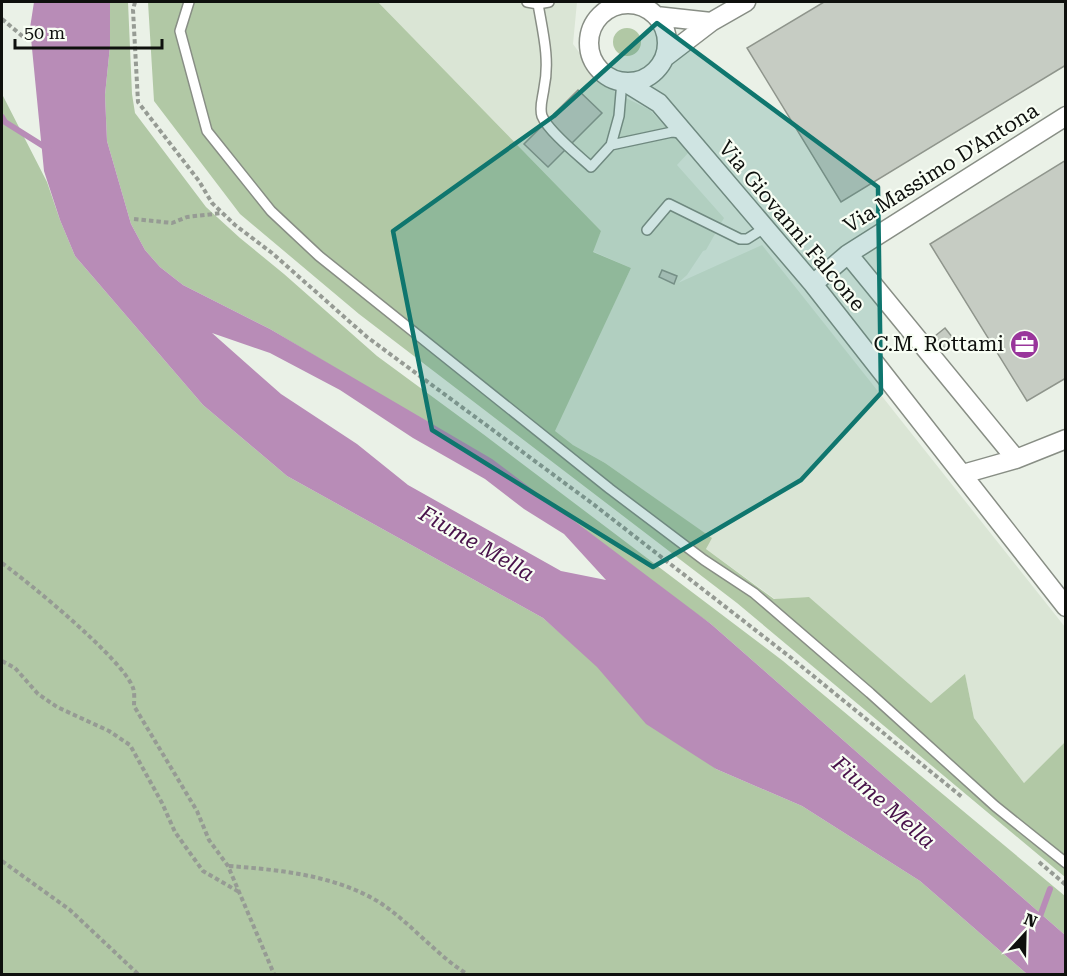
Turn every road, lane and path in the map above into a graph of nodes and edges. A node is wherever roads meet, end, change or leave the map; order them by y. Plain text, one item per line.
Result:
1 (135, 2) edge
2 (189, 2) edge
3 (527, 2) edge
4 (549, 2) edge
5 (592, 2) edge
6 (746, 2) edge
7 (626, 3) edge
8 (538, 4) junction
9 (656, 15) junction
10 (2, 19) edge
11 (711, 22) junction
12 (592, 28) junction
13 (27, 40) dead end
14 (661, 63) junction
15 (623, 81) junction
16 (658, 103) junction
17 (1065, 116) edge
18 (686, 133) junction
19 (611, 145) junction
20 (222, 213) junction
21 (134, 219) dead end
22 (766, 227) junction
23 (647, 230) dead end
24 (848, 254) junction
25 (813, 284) junction
26 (1065, 439) edge
27 (1016, 459) junction
28 (963, 474) junction
29 (2, 563) edge
30 (1065, 607) edge
31 (2, 661) edge
32 (965, 800) dead end
33 (2, 861) edge
34 (1038, 861) dead end
35 (1065, 862) edge
36 (228, 866) junction
37 (1065, 885) edge
38 (240, 892) junction
39 (138, 975) edge
40 (274, 975) edge
41 (467, 975) edge

1 - 20 path
2 - 35 lane
3 - 8 lane
4 - 8 lane
5 - 12 street, Via Giovanni Falcone
6 - 11 street
7 - 9 street
7 - 12 street
8 - 19 lane
9 - 11 street
9 - 14 street
10 - 13 path
11 - 14 street
12 - 15 street, Via Giovanni Falcone
14 - 15 street
14 - 16 street
15 - 16 street, Via Giovanni Falcone
15 - 19 lane
16 - 18 street, Via Giovanni Falcone
17 - 24 street, Via Massimo D'Antona
18 - 19 lane
18 - 22 street, Via Giovanni Falcone
20 - 21 path
20 - 32 path
22 - 23 lane
22 - 25 street, Via Giovanni Falcone
24 - 25 street, Via Massimo D'Antona
24 - 27 street
25 - 28 street, Via Giovanni Falcone
26 - 27 street
27 - 28 street
28 - 30 street, Via Giovanni Falcone
29 - 36 path
31 - 38 path
33 - 39 path
34 - 37 path
36 - 38 path
36 - 41 path
38 - 40 path

